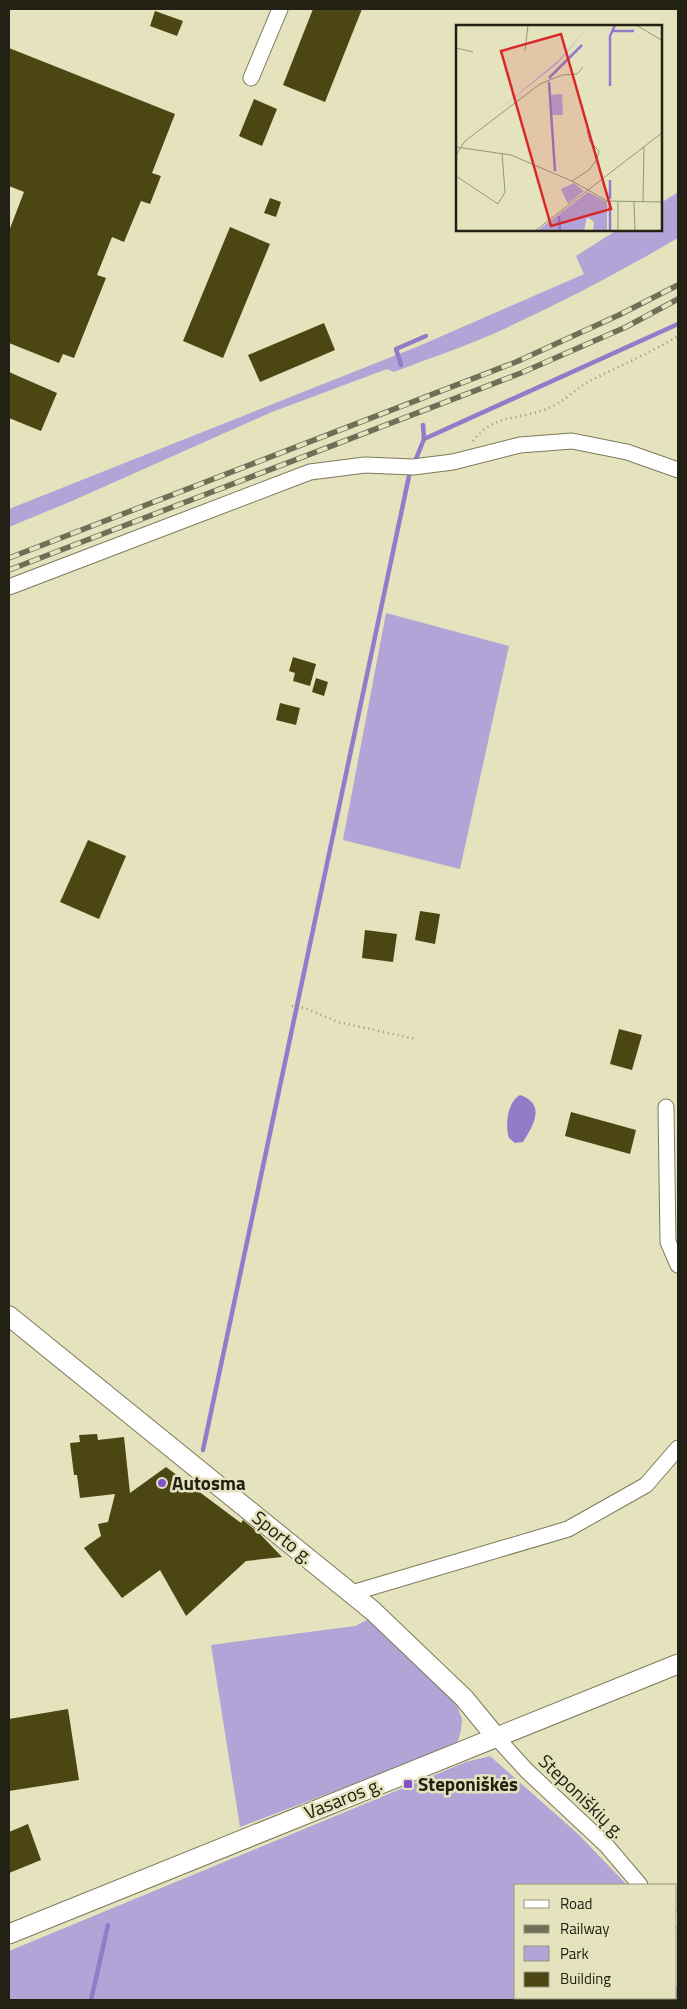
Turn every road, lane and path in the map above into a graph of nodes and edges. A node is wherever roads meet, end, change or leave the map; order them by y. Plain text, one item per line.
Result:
1 (280, 9) edge
2 (251, 78) dead end
3 (678, 336) edge
4 (462, 460) junction
5 (678, 470) edge
6 (9, 587) edge
7 (292, 1006) dead end
8 (416, 1039) dead end
9 (666, 1107) dead end
10 (678, 1264) edge
11 (9, 1316) edge
12 (678, 1448) edge
13 (352, 1593) junction
14 (678, 1664) edge
15 (496, 1737) junction
16 (639, 1884) edge
17 (9, 1934) edge

1 - 2 street
3 - 4 path
4 - 5 street
4 - 6 street
7 - 8 path
9 - 10 street
11 - 13 street, Sporto g.
12 - 13 street
13 - 15 street, Sporto g.
14 - 15 street, Vasaros g.
15 - 16 street, Steponiškių g.
15 - 17 street, Vasaros g.

